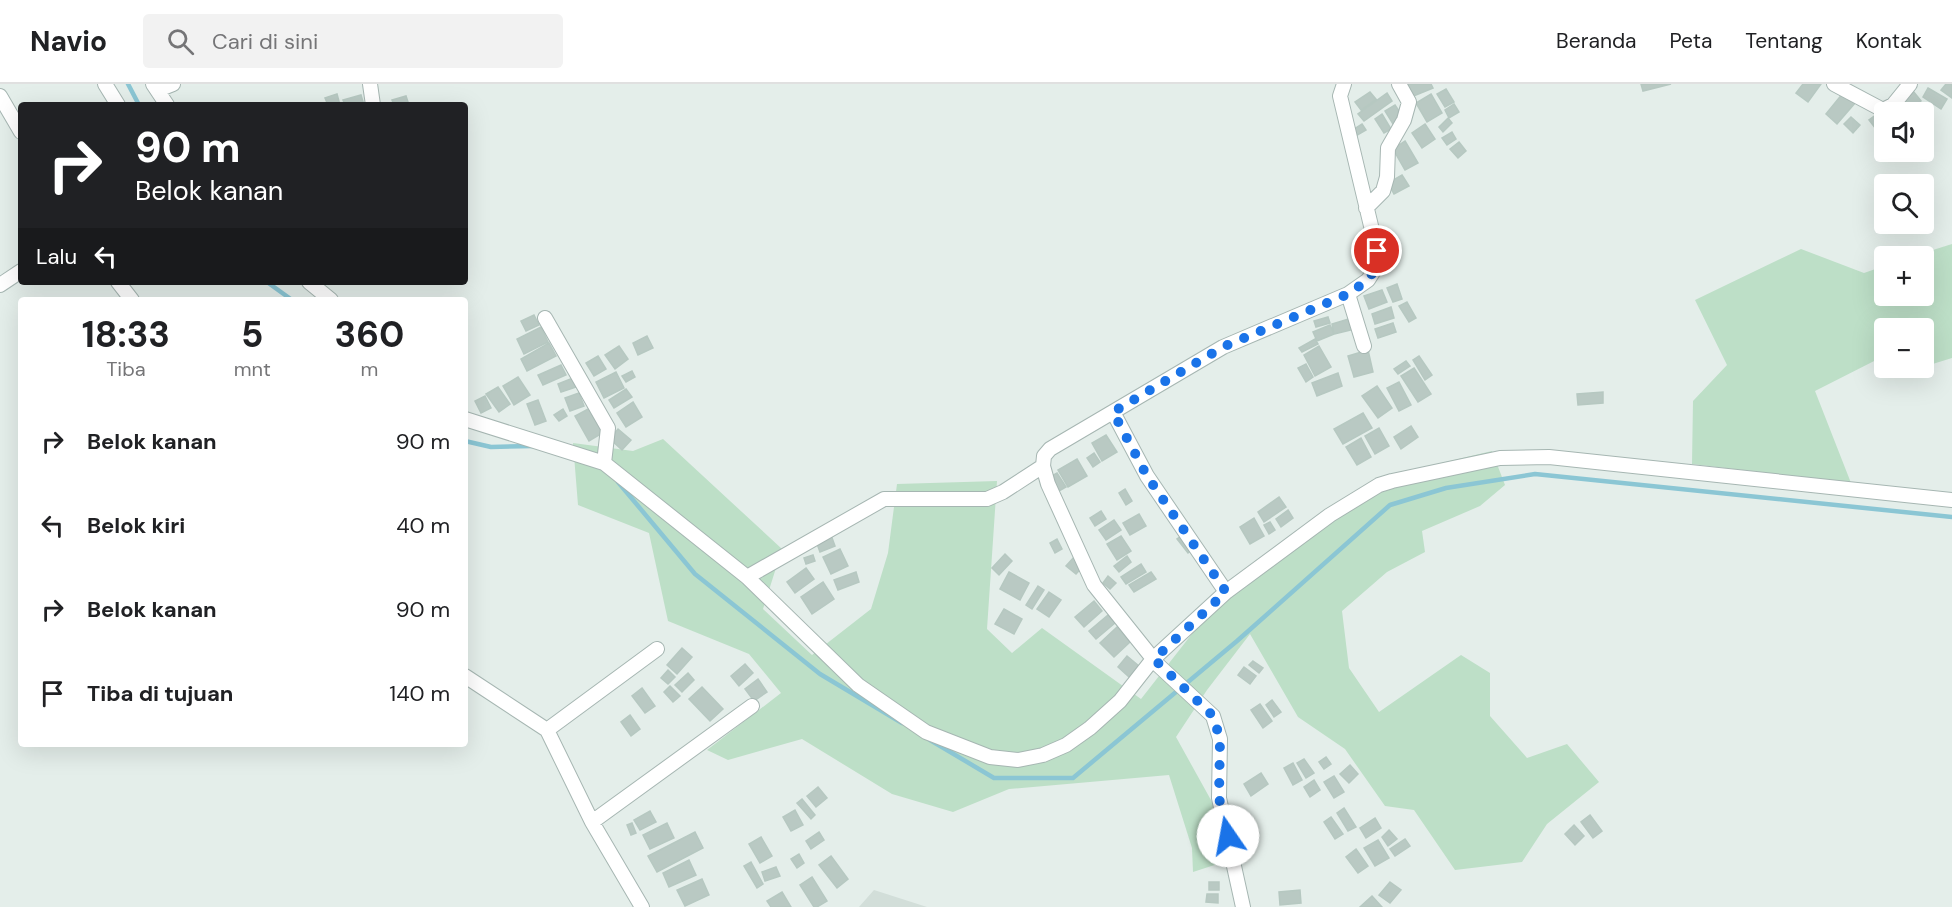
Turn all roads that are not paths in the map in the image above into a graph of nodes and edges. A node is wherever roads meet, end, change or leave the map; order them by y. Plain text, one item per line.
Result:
1 (105, 84) edge
2 (172, 84) edge
3 (370, 84) edge
4 (1344, 84) edge
5 (1399, 84) edge
6 (1834, 84) edge
7 (1910, 84) edge
8 (155, 87) edge
9 (0, 96) edge
10 (116, 102) edge
11 (165, 102) edge
12 (373, 102) edge
13 (18, 127) edge
14 (1366, 208) junction
15 (18, 273) edge
16 (0, 285) edge
17 (120, 285) edge
18 (313, 285) edge
19 (1348, 294) junction
20 (130, 297) edge
21 (328, 297) edge
22 (545, 318) dead end
23 (1364, 346) dead end
24 (1113, 412) junction
25 (468, 421) edge
26 (604, 463) junction
27 (1043, 465) junction
28 (1952, 500) edge
29 (747, 576) junction
30 (1226, 592) junction
31 (657, 650) dead end
32 (1156, 662) junction
33 (468, 678) edge
34 (752, 706) dead end
35 (547, 730) junction
36 (592, 822) junction
37 (642, 907) edge
38 (1244, 907) edge

1 - 10 street
2 - 8 street
3 - 12 street
4 - 14 street
5 - 14 street
6 - 7 street
8 - 11 street
9 - 13 street
14 - 19 street
15 - 16 street
17 - 20 street
18 - 21 street
19 - 23 street
19 - 24 street
22 - 26 street
24 - 27 street
24 - 30 street
25 - 26 street
26 - 29 street
27 - 29 street
27 - 32 street
28 - 30 street
29 - 32 street
30 - 32 street
31 - 35 street
32 - 38 street
33 - 35 street
34 - 36 street
35 - 36 street
36 - 37 street

